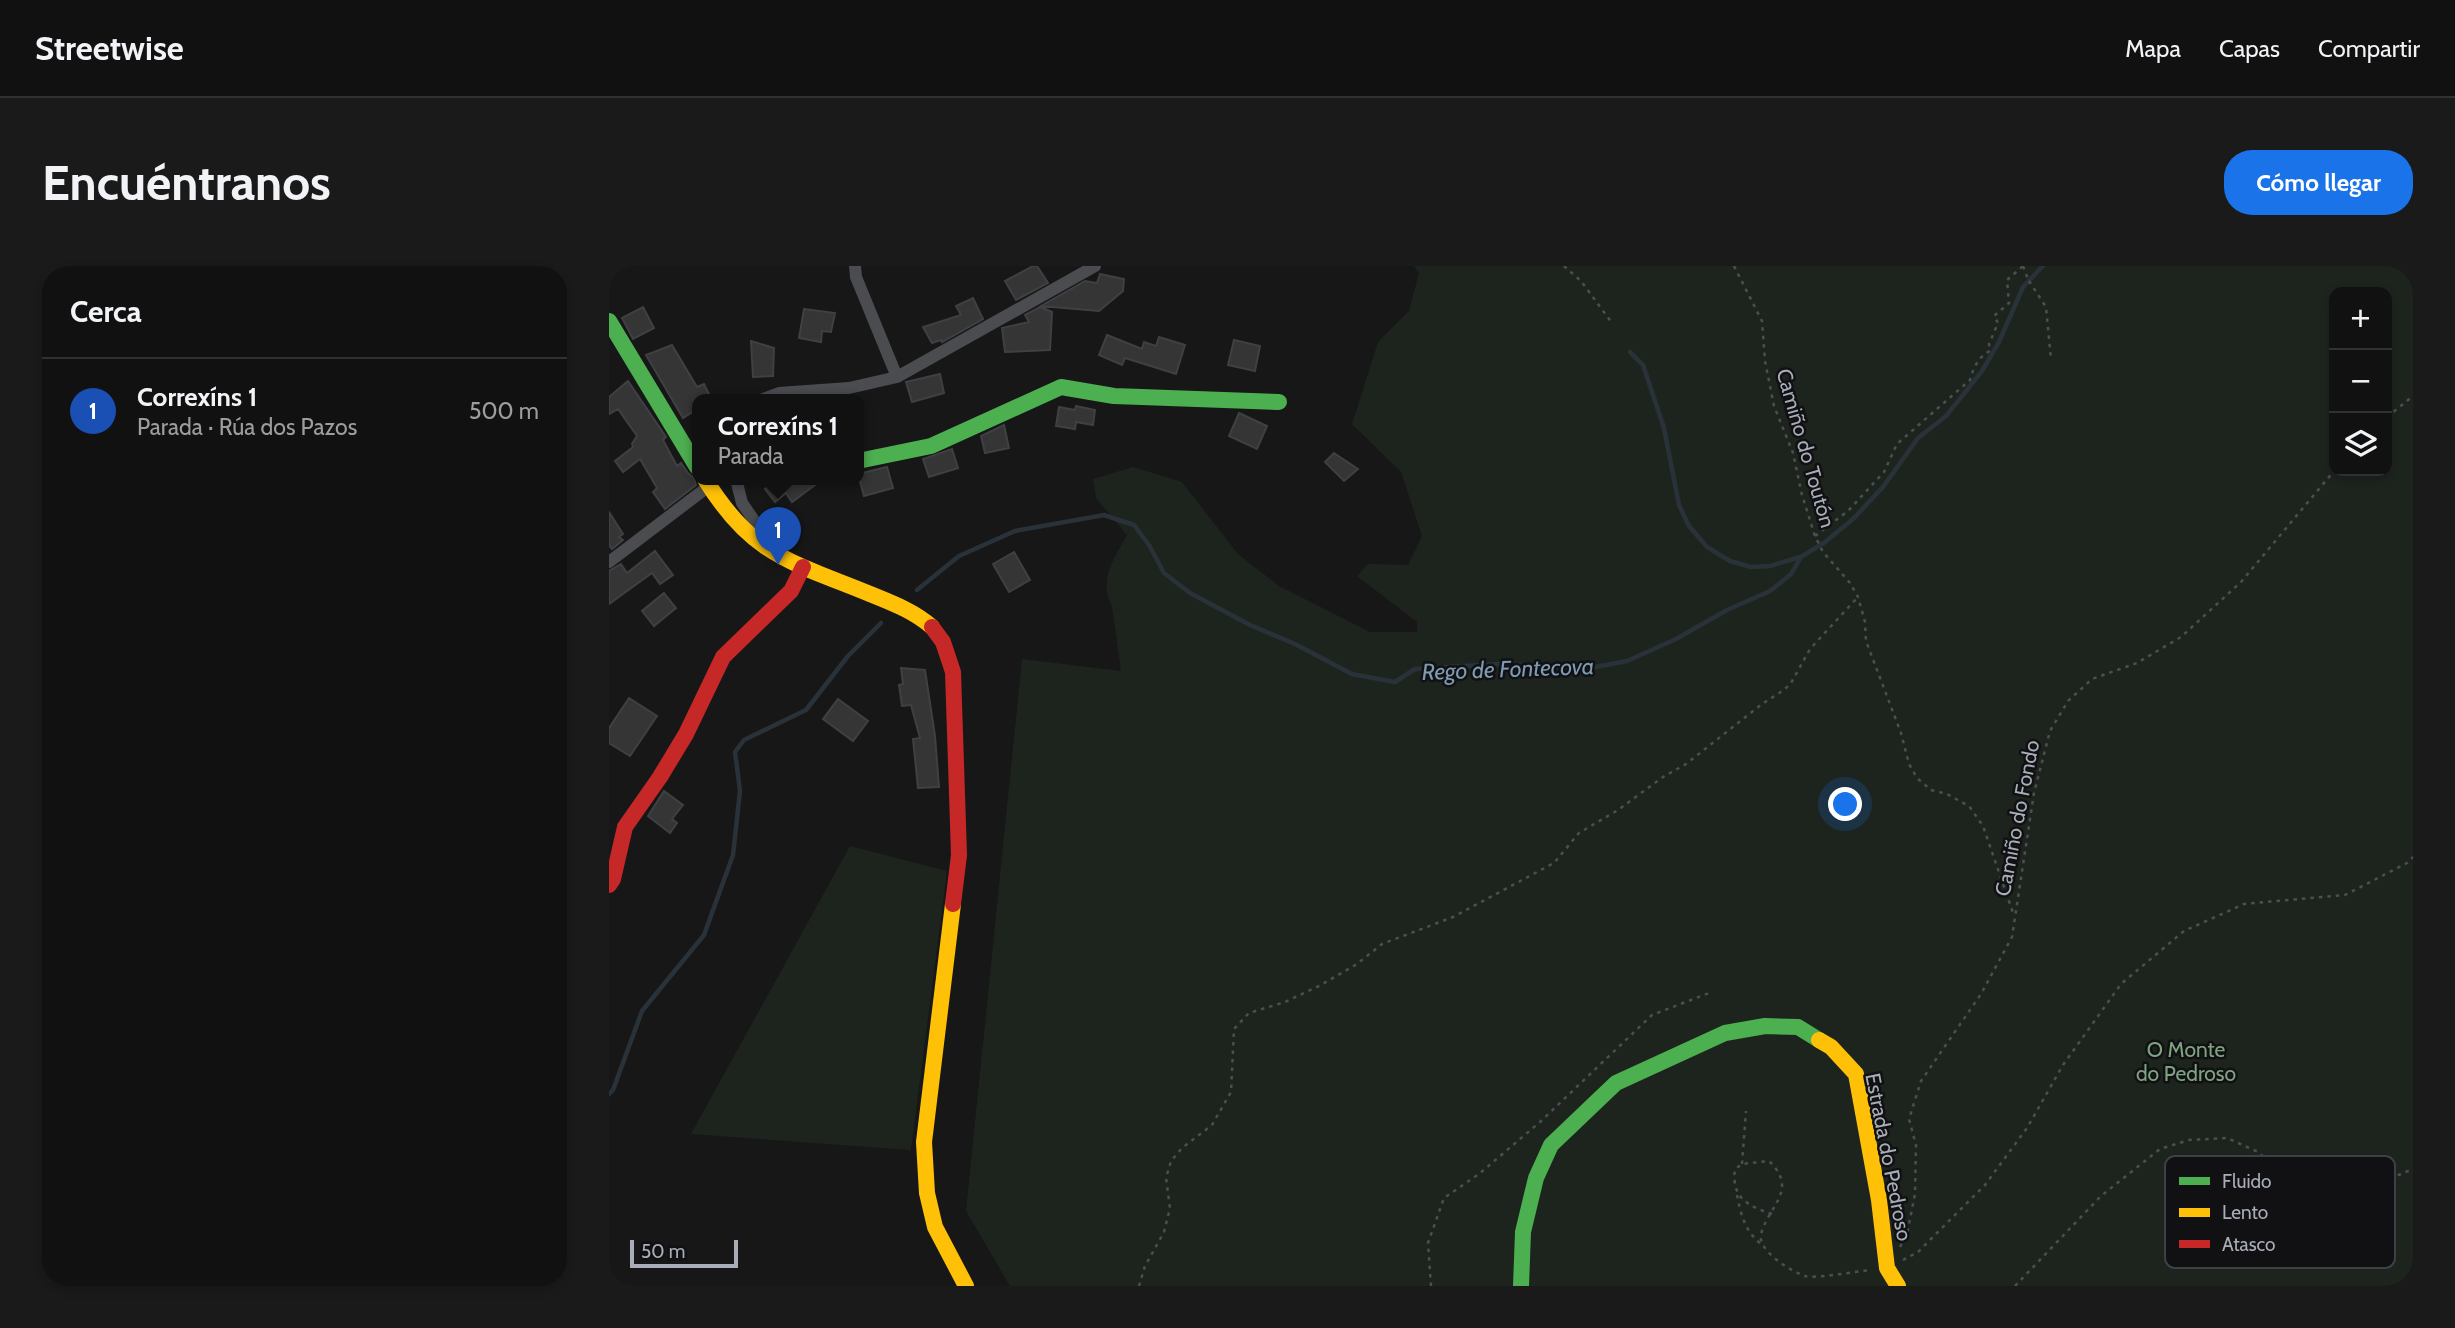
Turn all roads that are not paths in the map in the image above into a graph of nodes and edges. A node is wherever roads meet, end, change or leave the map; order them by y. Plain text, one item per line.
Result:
1 (855, 266) edge
2 (1095, 266) edge
3 (609, 321) edge
4 (897, 377) junction
5 (777, 394) edge
6 (1279, 402) dead end
7 (692, 457) edge
8 (864, 460) edge
9 (703, 485) edge
10 (709, 485) edge
11 (738, 485) edge
12 (765, 547) junction
13 (609, 562) edge
14 (803, 567) junction
15 (609, 885) edge
16 (966, 1286) edge
17 (1521, 1286) edge
18 (1898, 1286) edge

1 - 4 street
2 - 4 street
3 - 7 street
4 - 5 street
6 - 8 street
9 - 13 street
10 - 12 street
11 - 12 street
12 - 14 street
14 - 15 street
14 - 16 street
17 - 18 street, Estrada do Pedroso

